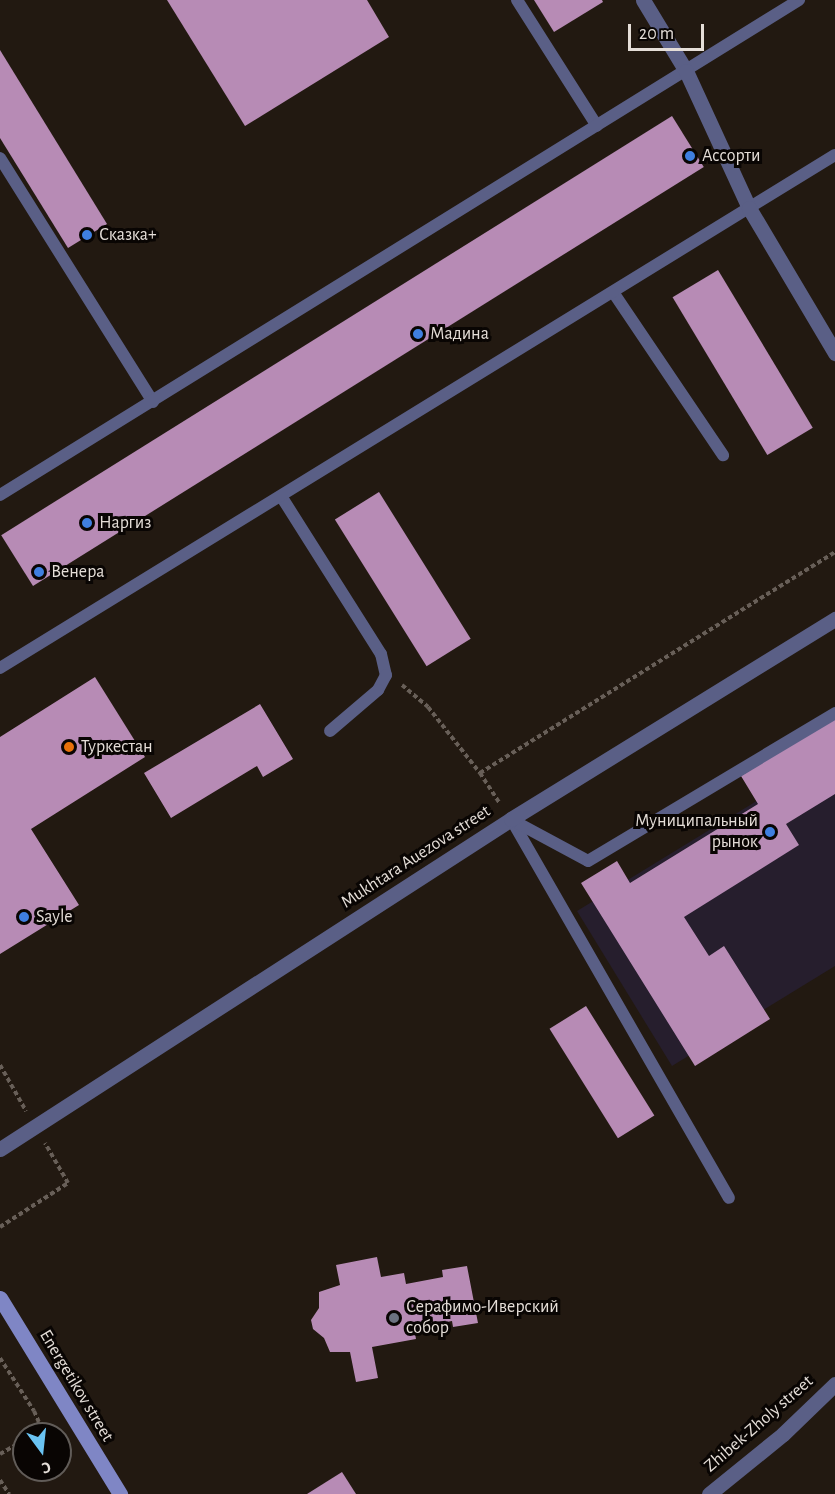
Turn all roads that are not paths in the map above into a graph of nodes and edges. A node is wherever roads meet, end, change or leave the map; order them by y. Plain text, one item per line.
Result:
1 (516, 0) edge
2 (643, 0) edge
3 (800, 0) edge
4 (686, 71) junction
5 (597, 126) junction
6 (835, 155) edge
7 (0, 158) edge
8 (749, 208) junction
9 (613, 292) junction
10 (835, 353) edge
11 (153, 402) junction
12 (723, 455) dead end
13 (0, 495) edge
14 (280, 496) junction
15 (835, 619) edge
16 (0, 668) edge
17 (835, 713) edge
18 (330, 730) dead end
19 (511, 819) junction
20 (20, 1133) junction
21 (0, 1141) edge
22 (0, 1149) edge
23 (729, 1198) dead end
24 (0, 1298) edge
25 (835, 1384) edge
26 (120, 1494) edge
27 (709, 1494) edge

1 - 5 lane
2 - 4 street
3 - 4 lane
4 - 5 lane
4 - 8 street
5 - 11 lane
6 - 8 lane
7 - 11 lane
8 - 9 lane
8 - 10 street
9 - 12 lane
9 - 14 lane
11 - 13 lane
14 - 16 lane
14 - 18 lane
15 - 19 street, Mukhtara Auezova street
17 - 19 lane
19 - 20 street, Mukhtara Auezova street
19 - 23 lane
20 - 21 street, Mukhtara Auezova street
20 - 22 street, Mukhtara Auezova street
24 - 26 main road, Energetikov street
25 - 27 street, Zhibek-Zholy street

